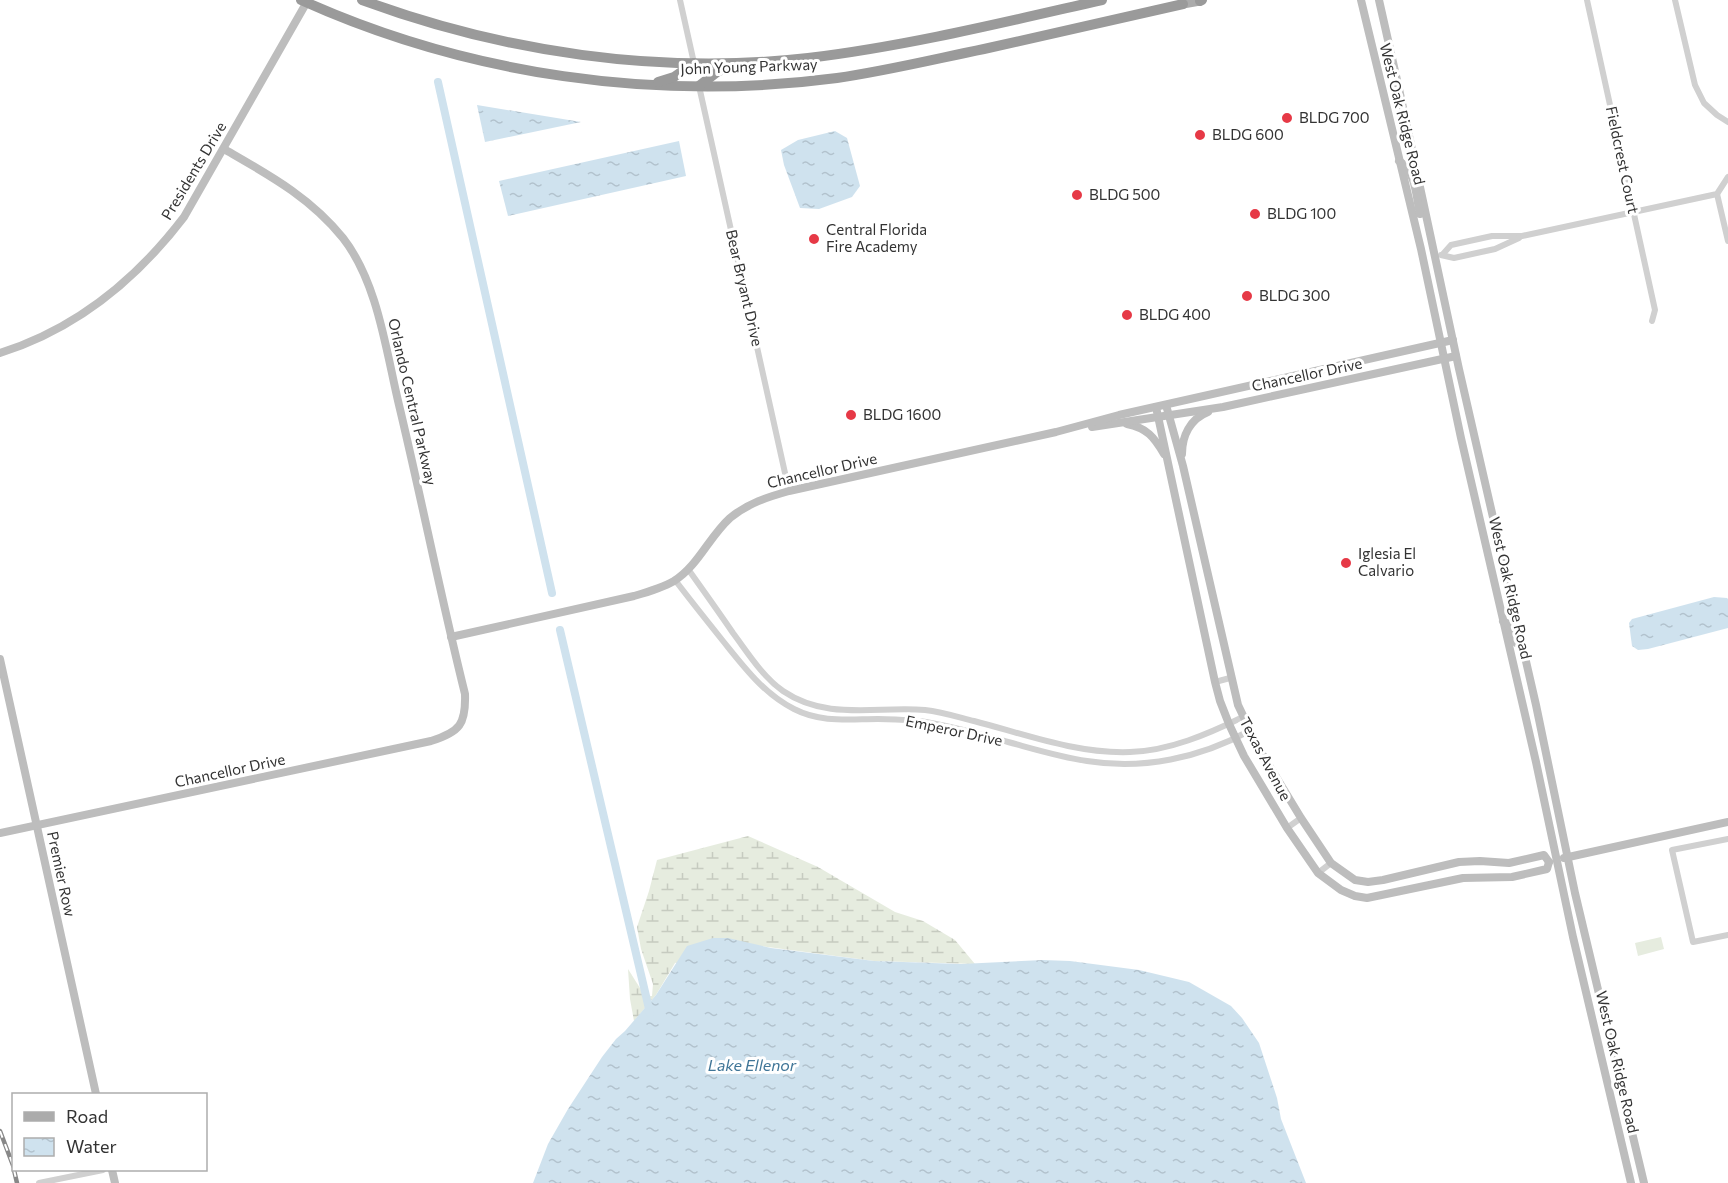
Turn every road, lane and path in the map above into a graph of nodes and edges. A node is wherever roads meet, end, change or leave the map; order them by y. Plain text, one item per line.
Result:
1 (362, 0) edge
2 (680, 0) edge
3 (1102, 0) edge
4 (1201, 0) edge
5 (1361, 0) edge
6 (1379, 0) edge
7 (1587, 0) edge
8 (1675, 0) edge
9 (305, 1) edge
10 (1182, 4) joint
11 (740, 62) junction
12 (694, 63) junction
13 (650, 85) junction
14 (699, 86) junction
15 (1728, 122) edge
16 (224, 149) junction
17 (1399, 161) junction
18 (1728, 177) edge
19 (1717, 194) junction
20 (1633, 212) junction
21 (1522, 236) junction
22 (1728, 241) edge
23 (1439, 255) junction
24 (1652, 321) dead end
25 (1452, 340) junction
26 (1441, 343) junction
27 (0, 353) edge
28 (1456, 356) junction
29 (1444, 359) junction
30 (1166, 405) junction
31 (1156, 407) junction
32 (1223, 407) junction
33 (1169, 416) junction
34 (1158, 417) junction
35 (1120, 422) junction
36 (1056, 432) junction
37 (1168, 462) junction
38 (1183, 466) junction
39 (789, 491) junction
40 (688, 569) junction
41 (675, 580) junction
42 (1503, 621) junction
43 (451, 637) junction
44 (1521, 644) junction
45 (0, 659) edge
46 (1230, 678) junction
47 (1215, 682) junction
48 (1243, 717) junction
49 (461, 724) joint
50 (1229, 724) junction
51 (1249, 731) junction
52 (1236, 738) junction
53 (1301, 818) junction
54 (1728, 822) edge
55 (36, 826) junction
56 (1287, 828) junction
57 (0, 833) edge
58 (1728, 839) edge
59 (1568, 857) junction
60 (1553, 860) junction
61 (1509, 862) junction
62 (1331, 863) junction
63 (1449, 865) junction
64 (1318, 873) junction
65 (1512, 877) junction
66 (1383, 880) junction
67 (1452, 880) junction
68 (1386, 895) junction
69 (1728, 934) edge
70 (1583, 974) junction
71 (1607, 1025) junction
72 (96, 1093) edge
73 (1623, 1148) junction
74 (98, 1171) edge
75 (1644, 1182) edge
76 (39, 1183) edge
77 (1631, 1183) edge

1 - 12 highway, John Young Parkway
2 - 12 street
3 - 11 highway, John Young Parkway
4 - 10 main road, John Young Parkway
5 - 17 street, West Oak Ridge Road
6 - 23 street, West Oak Ridge Road
7 - 20 street, Fieldcrest Court
8 - 15 street
9 - 13 highway, John Young Parkway
9 - 16 street, Presidents Drive
10 - 14 highway, John Young Parkway
11 - 12 highway, John Young Parkway
11 - 14 highway
12 - 13 highway
13 - 14 highway, John Young Parkway
14 - 39 street, Bear Bryant Drive
16 - 27 street, Presidents Drive
16 - 43 street, Orlando Central Parkway
17 - 23 street
17 - 26 street, West Oak Ridge Road
18 - 19 street
19 - 20 street
19 - 22 street
20 - 21 street
20 - 24 street, Fieldcrest Court
21 - 23 street
21 - 23 street
23 - 25 street, West Oak Ridge Road
25 - 26 street, Chancellor Drive
25 - 28 street, West Oak Ridge Road
26 - 29 street, West Oak Ridge Road
26 - 30 street, Chancellor Drive
28 - 29 street, Chancellor Drive
28 - 44 street, West Oak Ridge Road
29 - 32 street, Chancellor Drive
29 - 42 street, West Oak Ridge Road
30 - 31 street, Chancellor Drive
30 - 33 street, Texas Avenue
31 - 34 street, Texas Avenue
31 - 36 street, Chancellor Drive
32 - 33 street, Chancellor Drive
32 - 38 street
33 - 34 street, Chancellor Drive
33 - 38 street, Texas Avenue
34 - 35 street, Chancellor Drive
34 - 37 street, Texas Avenue
35 - 36 street, Chancellor Drive
35 - 37 street
36 - 39 street, Chancellor Drive
37 - 47 street, Texas Avenue
38 - 46 street, Texas Avenue
39 - 40 street, Chancellor Drive
40 - 41 street, Chancellor Drive
40 - 50 street, Emperor Drive
41 - 43 street, Chancellor Drive
41 - 52 street, Emperor Drive
42 - 44 street
42 - 60 street, West Oak Ridge Road
43 - 49 street, Orlando Central Parkway
44 - 59 street, West Oak Ridge Road
45 - 55 street, Premier Row
46 - 47 street
46 - 48 street, Texas Avenue
47 - 50 street, Texas Avenue
48 - 50 street, Emperor Drive
48 - 51 street, Texas Avenue
49 - 55 street, Chancellor Drive
50 - 52 street, Texas Avenue
51 - 52 street, Emperor Drive
51 - 53 street, Texas Avenue
52 - 56 street, Texas Avenue
53 - 56 street
53 - 62 street, Texas Avenue
54 - 59 street, Texas Avenue
55 - 57 street, Chancellor Drive
55 - 72 street, Premier Row
56 - 64 street, Texas Avenue
58 - 69 street
59 - 60 street, Texas Avenue
59 - 71 street, West Oak Ridge Road
60 - 61 street, Texas Avenue
60 - 65 street, Texas Avenue
60 - 70 street, West Oak Ridge Road
61 - 63 street, Texas Avenue
61 - 65 street
62 - 64 street
62 - 66 street, Texas Avenue
63 - 66 street, Texas Avenue
63 - 67 street
64 - 68 street, Texas Avenue
65 - 67 street, Texas Avenue
66 - 68 street
67 - 68 street, Texas Avenue
70 - 71 street
70 - 73 street, West Oak Ridge Road
71 - 75 street, West Oak Ridge Road
73 - 75 street
73 - 77 street, West Oak Ridge Road
74 - 76 street

